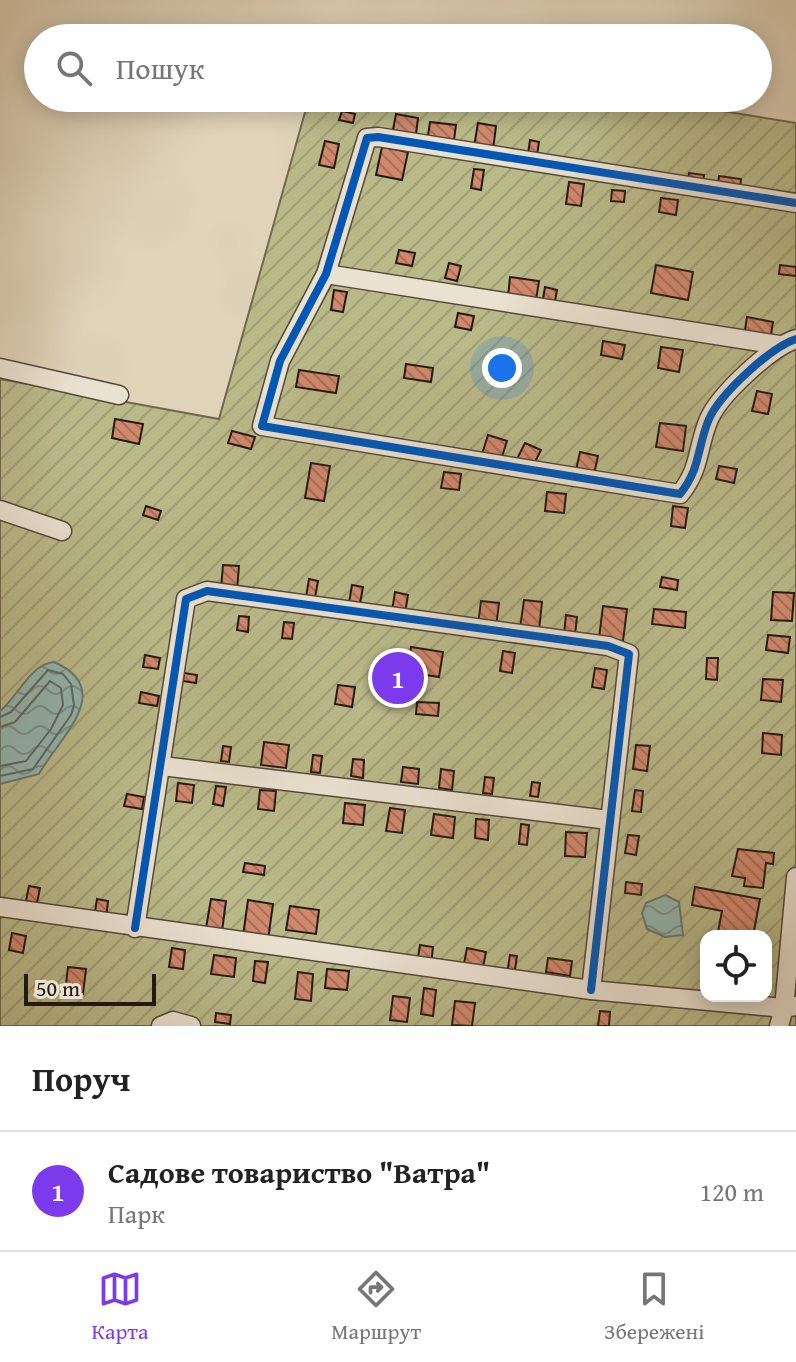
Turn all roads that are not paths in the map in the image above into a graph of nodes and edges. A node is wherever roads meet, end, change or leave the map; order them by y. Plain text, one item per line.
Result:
1 (796, 203) edge
2 (326, 274) junction
3 (787, 342) edge
4 (0, 368) edge
5 (119, 395) dead end
6 (0, 510) edge
7 (62, 531) dead end
8 (162, 766) junction
9 (609, 820) junction
10 (796, 877) edge
11 (0, 907) edge
12 (135, 928) junction
13 (591, 990) junction
14 (786, 1013) edge
15 (161, 1026) edge
16 (191, 1026) edge

1 - 2 street
2 - 3 street
2 - 3 street
4 - 5 street
6 - 7 street
8 - 9 street
8 - 9 street
8 - 12 street
9 - 13 street
10 - 14 street
11 - 12 street
12 - 13 street
13 - 14 street
15 - 16 street

